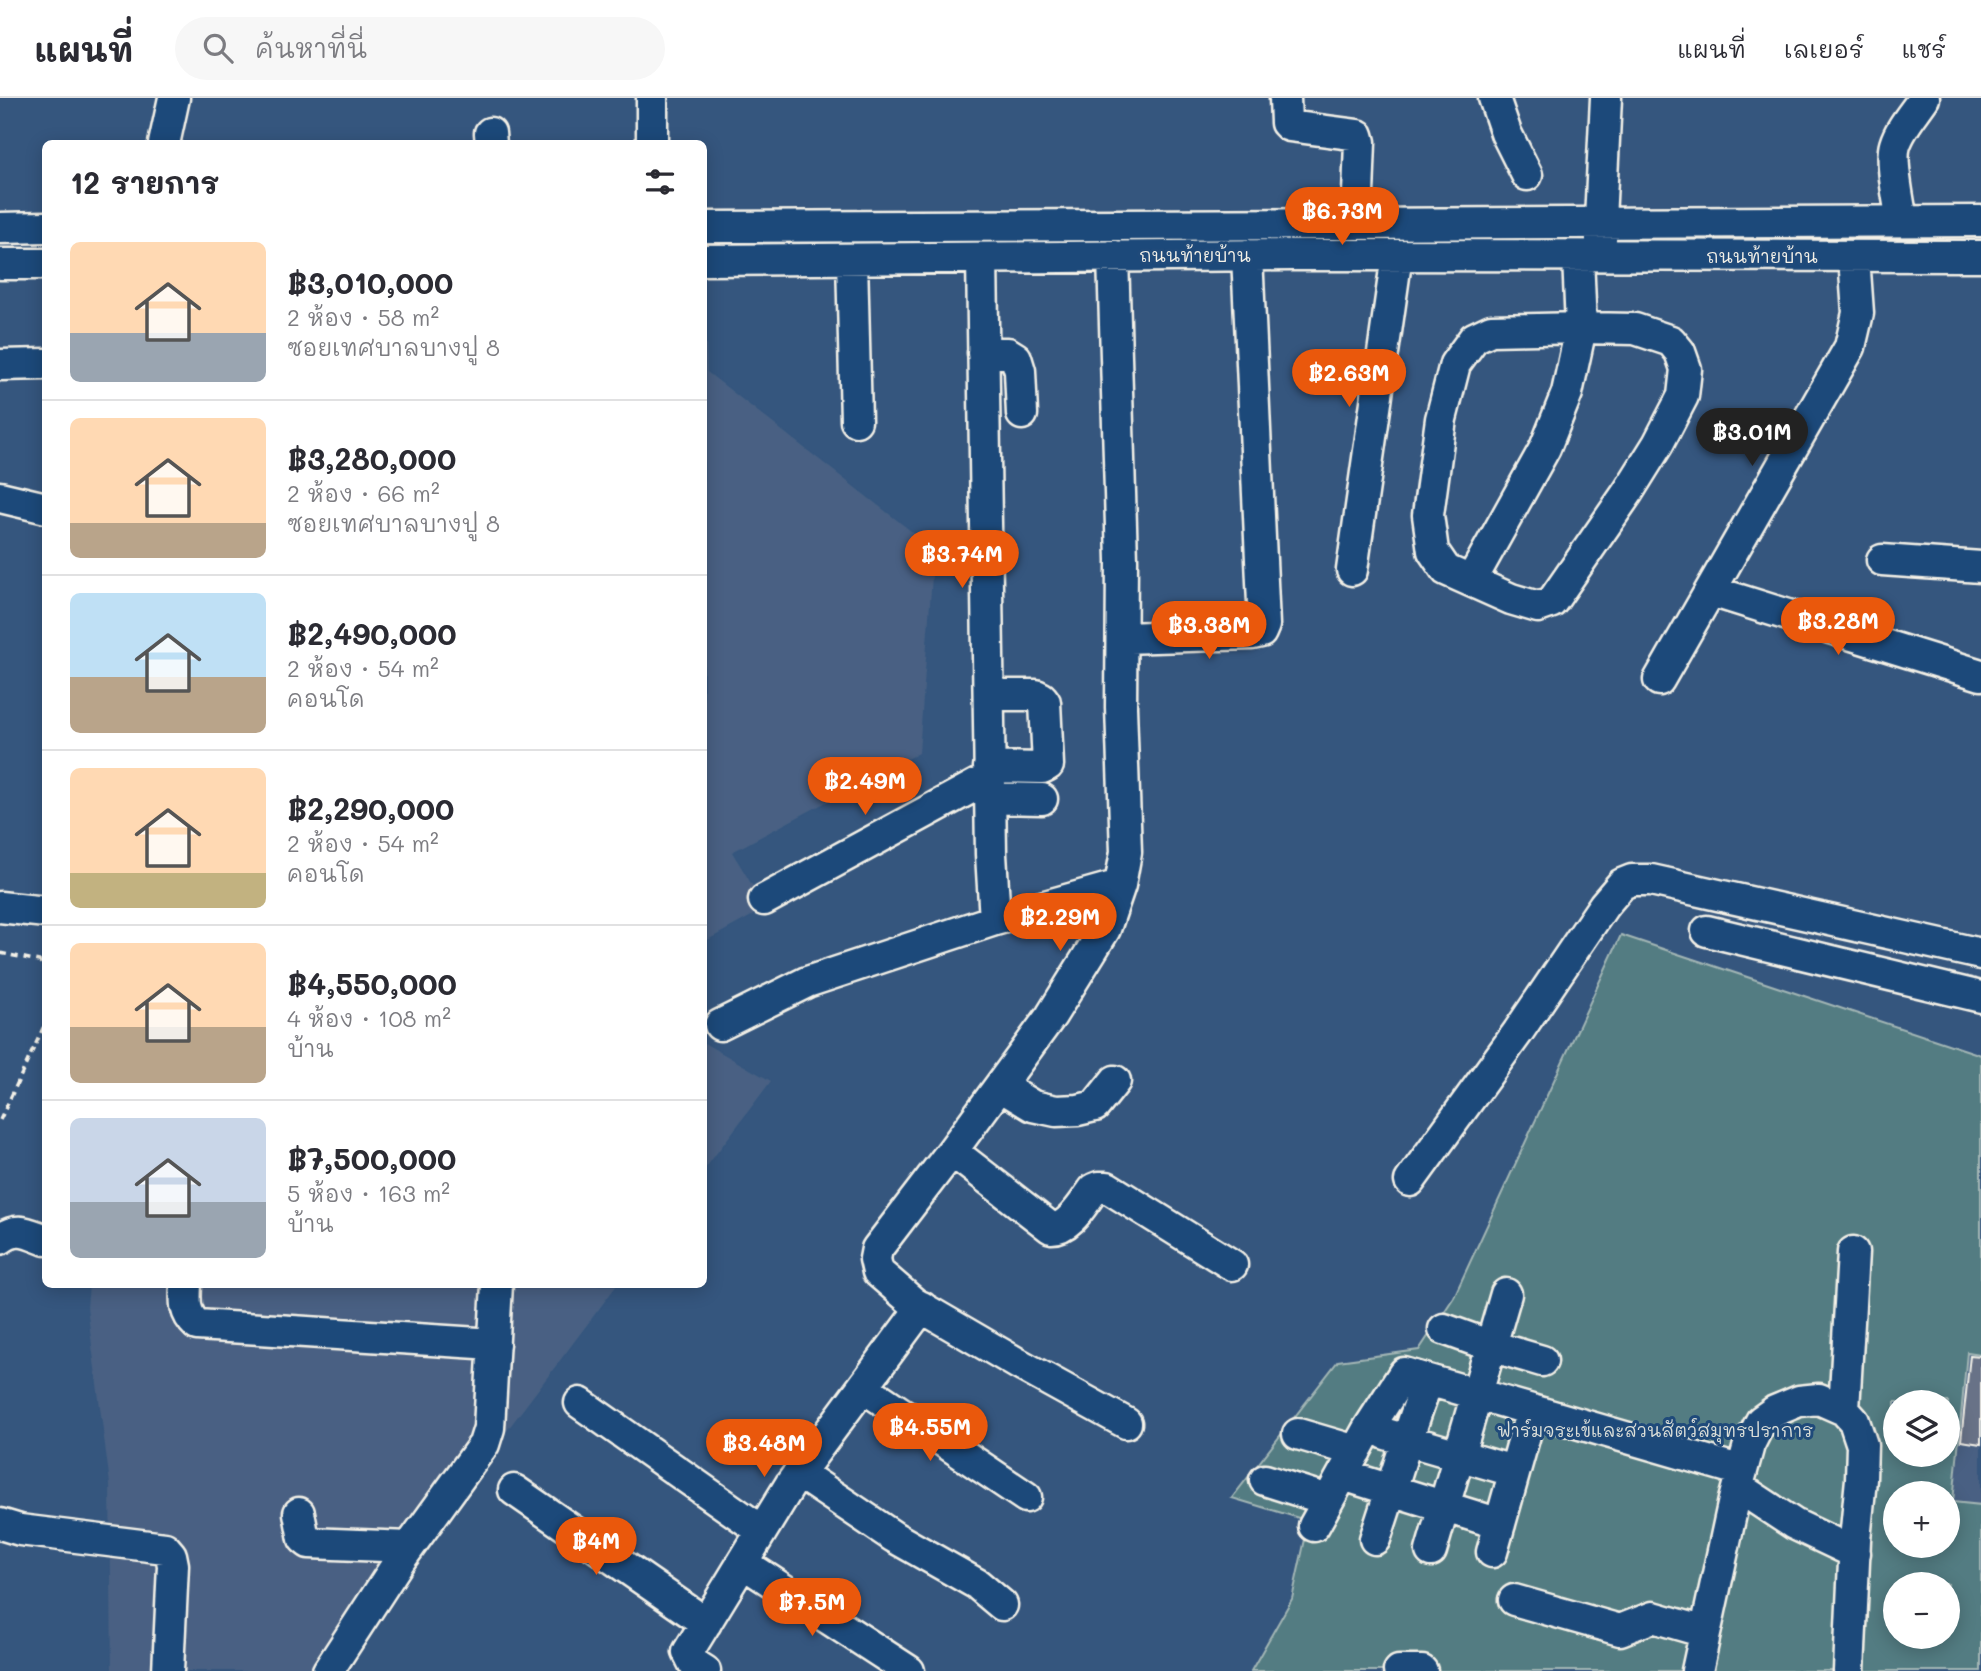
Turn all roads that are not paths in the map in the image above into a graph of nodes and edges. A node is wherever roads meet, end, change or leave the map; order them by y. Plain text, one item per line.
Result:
1 (158, 98) edge
2 (174, 98) edge
3 (652, 98) edge
4 (1285, 98) edge
5 (1494, 98) edge
6 (1606, 98) edge
7 (1924, 98) edge
8 (149, 140) edge
9 (165, 140) edge
10 (652, 140) edge
11 (1527, 175) dead end
12 (1600, 220) junction
13 (1357, 221) junction
14 (1902, 221) junction
15 (1981, 221) edge
16 (42, 227) edge
17 (707, 227) edge
18 (0, 228) edge
19 (1247, 255) junction
20 (1113, 256) junction
21 (1397, 256) junction
22 (1590, 256) junction
23 (1981, 256) edge
24 (982, 257) junction
25 (1854, 257) junction
26 (852, 259) junction
27 (707, 260) edge
28 (0, 264) edge
29 (42, 264) edge
30 (1581, 328) junction
31 (983, 354) junction
32 (42, 364) edge
33 (0, 365) edge
34 (1022, 414) dead end
35 (856, 421) dead end
36 (0, 497) edge
37 (42, 507) edge
38 (1882, 560) dead end
39 (1981, 567) edge
40 (1352, 570) dead end
41 (1471, 581) junction
42 (1711, 591) junction
43 (1122, 638) junction
44 (1981, 675) edge
45 (1659, 680) dead end
46 (989, 695) junction
47 (990, 781) junction
48 (1042, 799) dead end
49 (1121, 886) junction
50 (764, 900) dead end
51 (0, 907) edge
52 (42, 912) edge
53 (995, 920) junction
54 (1707, 931) dead end
55 (1981, 954) edge
56 (1981, 997) edge
57 (720, 1025) dead end
58 (1115, 1081) dead end
59 (1000, 1086) junction
60 (952, 1151) junction
61 (1410, 1181) dead end
62 (0, 1239) edge
63 (42, 1239) edge
64 (1853, 1252) dead end
65 (1232, 1265) dead end
66 (186, 1288) edge
67 (497, 1288) edge
68 (1507, 1294) dead end
69 (922, 1307) junction
70 (1444, 1329) dead end
71 (494, 1344) junction
72 (1491, 1346) junction
73 (1542, 1362) dead end
74 (1428, 1380) junction
75 (863, 1387) junction
76 (1476, 1394) junction
77 (580, 1403) dead end
78 (1844, 1409) junction
79 (1532, 1410) junction
80 (1126, 1423) dead end
81 (1298, 1434) dead end
82 (1406, 1440) junction
83 (1458, 1455) junction
84 (1349, 1464) junction
85 (1513, 1471) junction
86 (799, 1473) junction
87 (1740, 1479) junction
88 (1265, 1480) dead end
89 (514, 1490) dead end
90 (1392, 1490) junction
91 (1026, 1497) dead end
92 (1444, 1506) junction
93 (299, 1513) dead end
94 (0, 1524) edge
95 (1314, 1526) dead end
96 (762, 1531) junction
97 (1375, 1539) dead end
98 (409, 1547) junction
99 (1431, 1551) dead end
100 (1855, 1553) junction
101 (743, 1563) junction
102 (1514, 1600) dead end
103 (1002, 1605) dead end
104 (706, 1623) junction
105 (1705, 1632) junction
106 (168, 1671) edge
107 (328, 1671) edge
108 (705, 1671) edge
109 (909, 1671) edge
110 (1399, 1671) edge
111 (1422, 1671) edge
112 (1697, 1671) edge
113 (1849, 1671) edge

1 - 8 street
2 - 9 street
3 - 10 street
4 - 13 street
5 - 11 street
6 - 12 street
7 - 14 street
12 - 13 street, ถนนท้ายบ้าน
12 - 14 street, ถนนท้ายบ้าน
12 - 22 street
13 - 17 street, ถนนท้ายบ้าน
14 - 15 street, ถนนท้ายบ้าน
16 - 18 street
19 - 20 street, ถนนท้ายบ้าน
19 - 21 street, ถนนท้ายบ้าน
19 - 43 street
20 - 24 street, ถนนท้ายบ้าน
20 - 43 street
21 - 22 street, ถนนท้ายบ้าน
21 - 40 street
22 - 25 street, ถนนท้ายบ้าน
22 - 30 street
23 - 25 street, ถนนท้ายบ้าน
24 - 26 street, ถนนท้ายบ้าน
24 - 31 street
25 - 42 street
26 - 27 street, ถนนท้ายบ้าน
26 - 35 street
28 - 29 street
30 - 41 street
30 - 41 street
30 - 41 street
31 - 34 street
31 - 46 street
32 - 33 street
36 - 37 street
38 - 39 street
42 - 44 street
42 - 45 street
43 - 49 street
46 - 47 street
46 - 47 street
47 - 48 street
47 - 50 street
47 - 53 street
49 - 53 street
49 - 59 street
51 - 52 street
53 - 57 street
54 - 56 street
55 - 61 street
58 - 59 street
59 - 60 street
60 - 65 street
60 - 69 street
62 - 63 street
64 - 78 street
66 - 71 street
67 - 71 street
68 - 72 street
69 - 75 street
69 - 80 street
70 - 72 street
71 - 98 street
72 - 73 street
72 - 76 street
74 - 76 street
74 - 82 street
74 - 84 street
75 - 86 street
75 - 91 street
76 - 79 street
76 - 83 street
77 - 96 street
78 - 87 street
78 - 100 street
79 - 85 street
79 - 87 street
81 - 84 street
82 - 83 street
82 - 84 street
82 - 90 street
83 - 85 street
83 - 92 street
84 - 88 street
84 - 90 street
84 - 95 street
85 - 92 street
86 - 96 street
86 - 103 street
87 - 100 street
87 - 105 street
89 - 104 street
90 - 92 street
90 - 97 street
92 - 99 street
93 - 98 street
94 - 106 street
96 - 101 street
98 - 107 street
100 - 113 street
101 - 104 street
101 - 109 street
102 - 105 street
104 - 108 street
105 - 112 street
110 - 111 street

